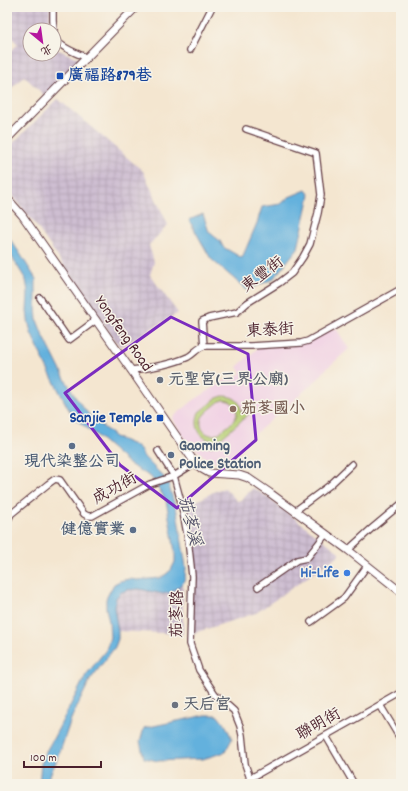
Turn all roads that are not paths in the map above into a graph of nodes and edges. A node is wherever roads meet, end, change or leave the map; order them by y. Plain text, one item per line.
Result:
1 (53, 7) edge
2 (136, 7) edge
3 (212, 7) edge
4 (53, 22) edge
5 (62, 45) edge
6 (190, 50) dead end
7 (87, 58) junction
8 (246, 129) dead end
9 (7, 139) edge
10 (7, 198) edge
11 (401, 289) edge
12 (40, 298) dead end
13 (96, 320) junction
14 (204, 346) junction
15 (131, 370) junction
16 (158, 451) dead end
17 (195, 463) junction
18 (352, 464) dead end
19 (174, 476) junction
20 (401, 504) edge
21 (295, 511) junction
22 (9, 514) edge
23 (7, 525) edge
24 (326, 534) junction
25 (348, 550) junction
26 (367, 566) junction
27 (258, 587) dead end
28 (401, 592) edge
29 (311, 622) dead end
30 (401, 693) edge
31 (380, 705) junction
32 (326, 736) junction
33 (401, 740) edge
34 (251, 782) edge
35 (354, 784) edge

1 - 4 street
2 - 7 street
3 - 6 street
5 - 7 street
7 - 9 street
8 - 14 street, 東豐街
10 - 13 street, Yongfeng Road
11 - 14 street, 東泰街
12 - 13 street
13 - 15 street, Yongfeng Road
14 - 15 street
15 - 17 street, Yongfeng Road
16 - 19 street, 茄苳路
17 - 19 street
17 - 21 street, Yongfeng Road
18 - 21 street
19 - 22 street, 成功街
19 - 34 street, 茄苳路
20 - 25 street
21 - 24 street, Yongfeng Road
22 - 23 street, 成功街
24 - 25 street, Yongfeng Road
24 - 27 street
25 - 26 street, Yongfeng Road
26 - 28 street, Yongfeng Road
26 - 29 street
30 - 31 street, 聯明街
31 - 32 street, 聯明街
31 - 33 street
32 - 34 street, 聯明街
32 - 35 street

